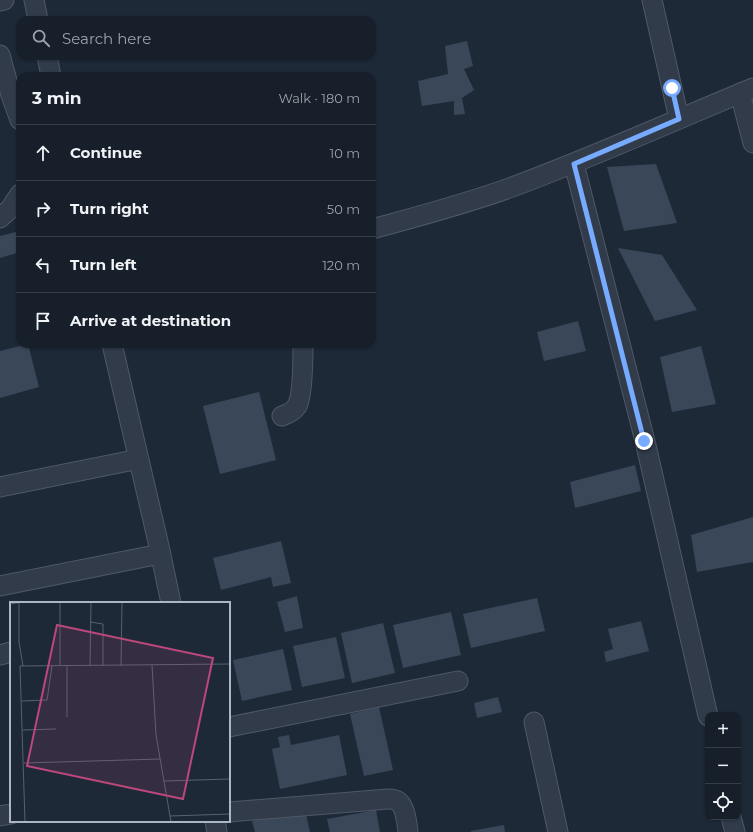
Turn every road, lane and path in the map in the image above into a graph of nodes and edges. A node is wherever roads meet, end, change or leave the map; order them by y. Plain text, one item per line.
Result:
1 (4, 0) edge
2 (34, 0) edge
3 (652, 0) edge
4 (0, 1) edge
5 (37, 16) edge
6 (0, 55) edge
7 (47, 60) edge
8 (50, 72) edge
9 (746, 90) edge
10 (16, 109) edge
11 (679, 119) junction
12 (753, 143) edge
13 (574, 164) junction
14 (16, 200) edge
15 (0, 218) edge
16 (376, 228) edge
17 (113, 348) edge
18 (303, 348) edge
19 (282, 416) dead end
20 (139, 459) junction
21 (0, 487) edge
22 (160, 554) junction
23 (0, 586) edge
24 (171, 602) edge
25 (10, 652) edge
26 (0, 655) edge
27 (458, 682) dead end
28 (707, 712) edge
29 (534, 722) dead end
30 (230, 727) edge
31 (230, 812) edge
32 (10, 814) edge
33 (0, 816) edge
34 (732, 820) edge
35 (215, 822) edge
36 (217, 832) edge
37 (408, 832) edge
38 (558, 832) edge
39 (735, 832) edge

1 - 4 street
2 - 5 street
3 - 11 street
6 - 10 street
7 - 8 street
9 - 11 street
9 - 12 street
11 - 13 street
13 - 16 street
13 - 28 street
14 - 15 street
17 - 20 street
18 - 19 street
20 - 21 street
20 - 22 street
22 - 23 street
22 - 24 street
25 - 26 street
27 - 30 street
29 - 38 street
31 - 37 street
32 - 33 street
34 - 39 street
35 - 36 street

